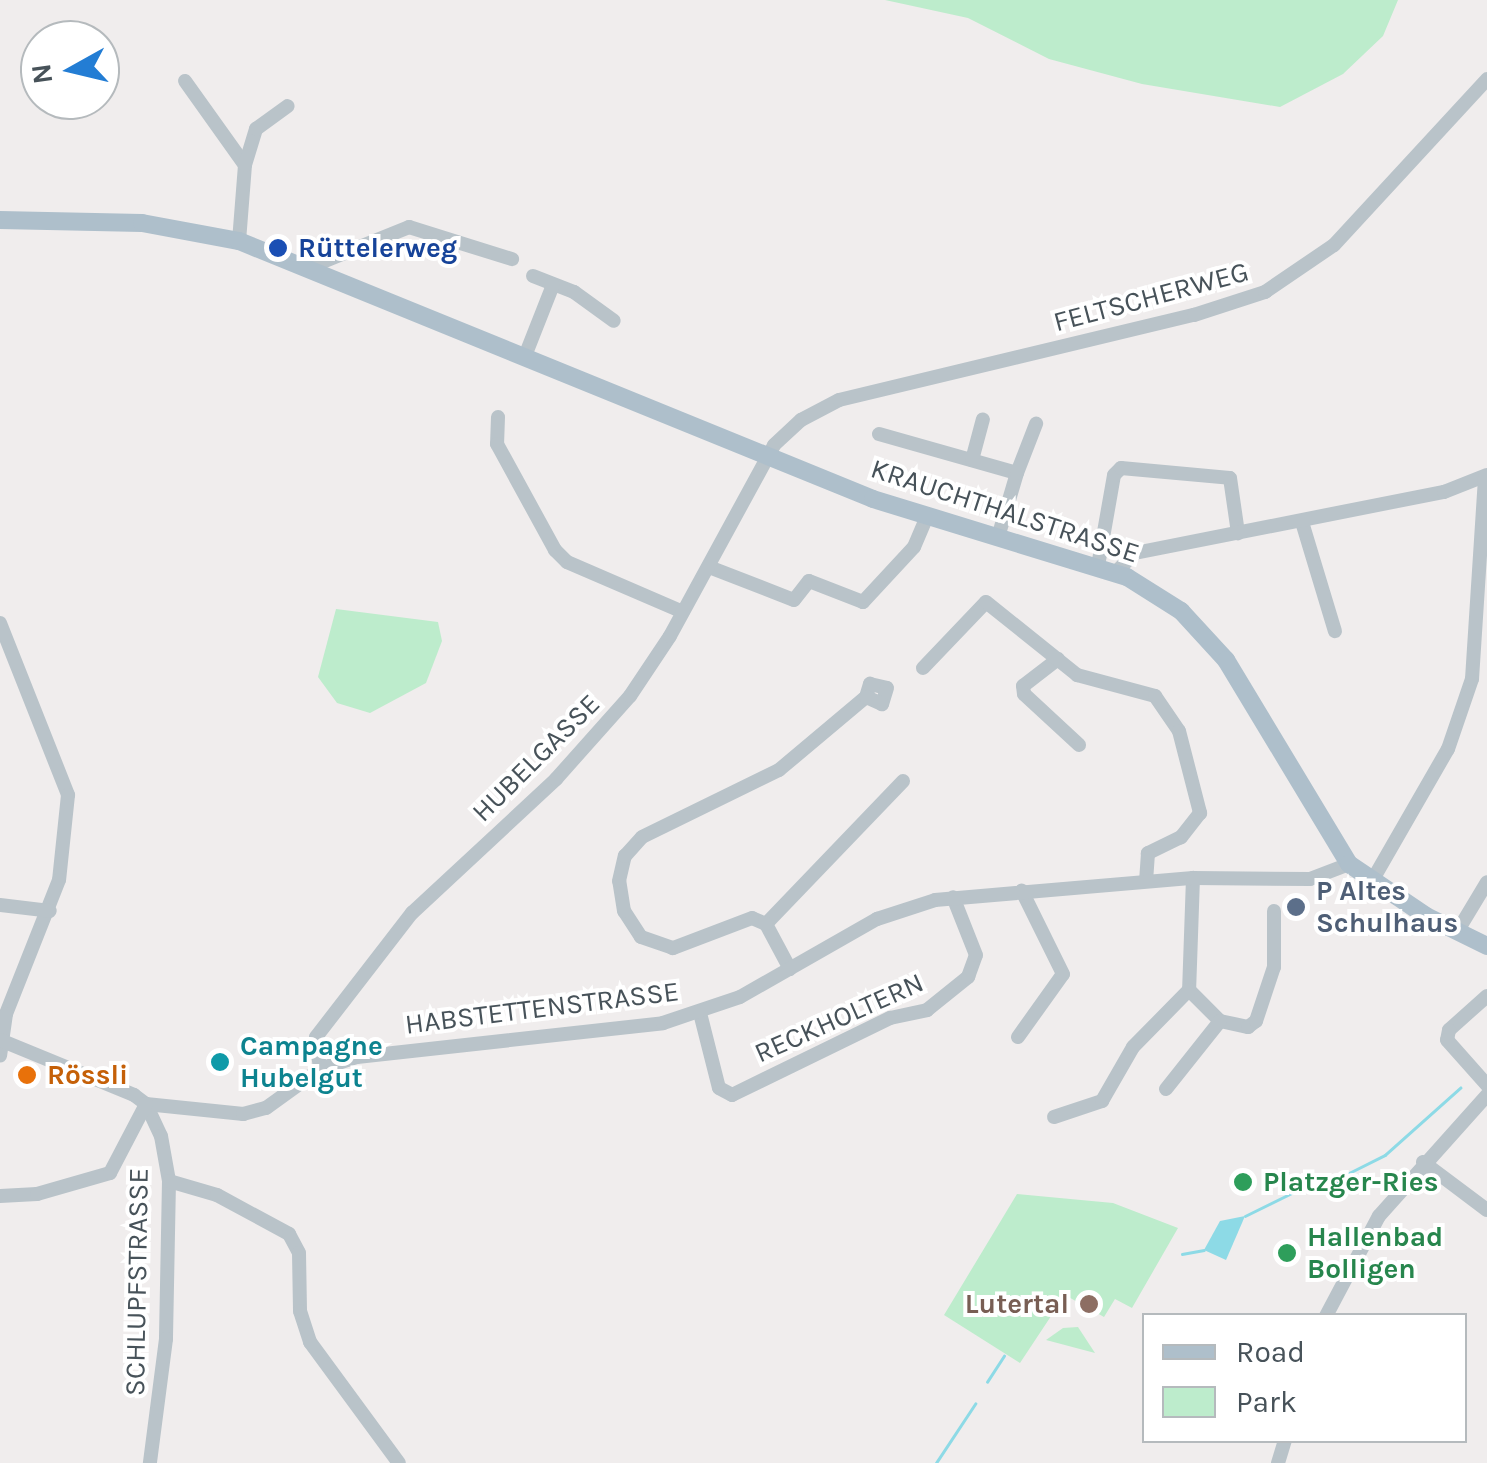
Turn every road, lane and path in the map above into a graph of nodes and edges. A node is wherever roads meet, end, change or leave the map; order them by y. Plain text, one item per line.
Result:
1 (1487, 79) edge
2 (185, 82) dead end
3 (288, 106) dead end
4 (244, 166) junction
5 (0, 220) edge
6 (239, 241) junction
7 (512, 259) dead end
8 (310, 267) junction
9 (533, 276) dead end
10 (553, 284) junction
11 (614, 320) dead end
12 (525, 356) junction
13 (498, 417) dead end
14 (984, 419) dead end
15 (1036, 424) dead end
16 (878, 434) dead end
17 (768, 456) junction
18 (972, 460) junction
19 (1018, 474) junction
20 (1486, 475) edge
21 (926, 516) junction
22 (1302, 522) junction
23 (1238, 533) junction
24 (998, 537) junction
25 (709, 567) junction
26 (1107, 569) junction
27 (683, 612) junction
28 (0, 623) edge
29 (1335, 631) dead end
30 (4, 648) edge
31 (1058, 659) junction
32 (0, 666) edge
33 (923, 668) dead end
34 (21, 675) junction
35 (866, 697) dead end
36 (1078, 745) dead end
37 (902, 781) dead end
38 (1349, 864) junction
39 (1193, 878) junction
40 (1146, 881) junction
41 (1372, 881) junction
42 (1487, 882) edge
43 (1022, 891) junction
44 (953, 897) junction
45 (0, 905) edge
46 (50, 911) junction
47 (1274, 911) dead end
48 (766, 924) junction
49 (1457, 932) junction
50 (1487, 946) edge
51 (790, 968) junction
52 (1189, 990) junction
53 (1487, 996) edge
54 (700, 1013) junction
55 (1220, 1021) junction
56 (1018, 1038) dead end
57 (1, 1046) edge
58 (320, 1069) junction
59 (1487, 1085) edge
60 (1166, 1089) dead end
61 (1487, 1095) edge
62 (146, 1104) junction
63 (1054, 1117) dead end
64 (1423, 1162) junction
65 (170, 1181) junction
66 (0, 1196) edge
67 (1487, 1210) edge
68 (1328, 1313) edge
69 (150, 1463) edge
70 (399, 1463) edge

1 - 17 street, FELTSCHERWEG
2 - 4 street
3 - 4 street
4 - 6 street
5 - 6 main road, KRAUCHTHALSTRASSE
6 - 8 main road, KRAUCHTHALSTRASSE
7 - 8 street
8 - 12 main road, KRAUCHTHALSTRASSE
9 - 10 street
10 - 11 street
10 - 12 street
12 - 17 main road, KRAUCHTHALSTRASSE
13 - 27 street
14 - 18 street
15 - 19 street
16 - 18 street
17 - 21 main road, KRAUCHTHALSTRASSE
17 - 25 street, HUBELGASSE
18 - 19 street
19 - 24 street
20 - 22 street
20 - 41 street
21 - 24 main road, KRAUCHTHALSTRASSE
21 - 25 street
22 - 23 street
22 - 29 street
23 - 26 street
23 - 26 street
24 - 26 main road, KRAUCHTHALSTRASSE
25 - 27 street, HUBELGASSE
26 - 38 main road, KRAUCHTHALSTRASSE
27 - 58 street, HUBELGASSE
28 - 30 street
30 - 34 street
31 - 33 street
31 - 36 street
31 - 40 street
32 - 34 street
34 - 46 street
35 - 48 street
37 - 48 street
38 - 39 street, HABSTETTENSTRASSE
38 - 41 main road
39 - 40 street, HABSTETTENSTRASSE
39 - 52 street
40 - 43 street, HABSTETTENSTRASSE
41 - 49 main road
42 - 49 street
43 - 44 street, HABSTETTENSTRASSE
43 - 56 street
44 - 51 street, HABSTETTENSTRASSE
44 - 54 street, RECKHOLTERN
45 - 46 street
46 - 57 street
47 - 55 street
48 - 51 street
49 - 50 main road
51 - 54 street, HABSTETTENSTRASSE
52 - 55 street
52 - 63 street
53 - 59 street
54 - 58 street, HABSTETTENSTRASSE
55 - 60 street
57 - 62 street
58 - 62 street, HABSTETTENSTRASSE
61 - 64 street
62 - 65 street, SCHLUPFSTRASSE
62 - 66 street
64 - 67 street
64 - 68 street
65 - 69 street, SCHLUPFSTRASSE
65 - 70 street

